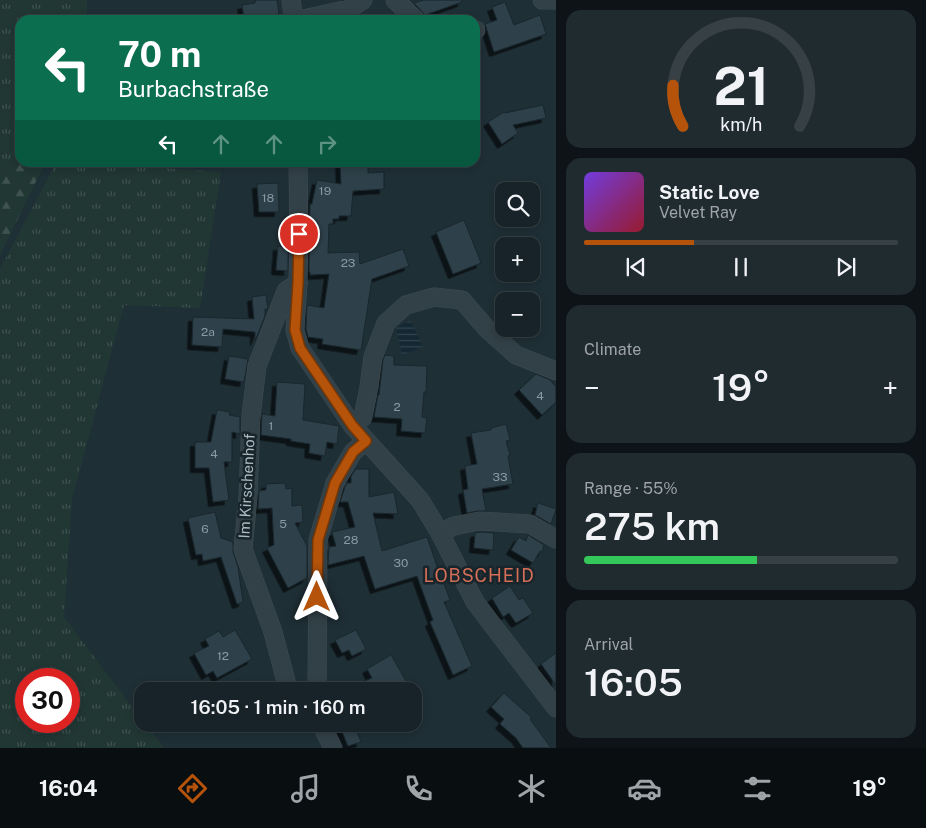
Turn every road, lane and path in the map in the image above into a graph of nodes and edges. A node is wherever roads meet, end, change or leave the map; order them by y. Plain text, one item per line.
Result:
1 (291, 0) edge
2 (363, 0) edge
3 (395, 0) edge
4 (542, 0) edge
5 (556, 0) edge
6 (293, 15) edge
7 (321, 15) edge
8 (411, 15) edge
9 (298, 167) edge
10 (298, 283) junction
11 (556, 371) edge
12 (352, 425) junction
13 (366, 441) junction
14 (440, 533) junction
15 (556, 539) edge
16 (287, 682) edge
17 (316, 682) edge
18 (556, 708) edge
19 (325, 732) edge
20 (333, 748) edge

1 - 6 street
2 - 7 street
3 - 8 street
4 - 5 street
9 - 10 street
10 - 12 street
10 - 16 street, Im Kirschenhof
11 - 12 street
12 - 13 street
13 - 14 street
13 - 17 street
14 - 15 street
14 - 18 street
19 - 20 street

